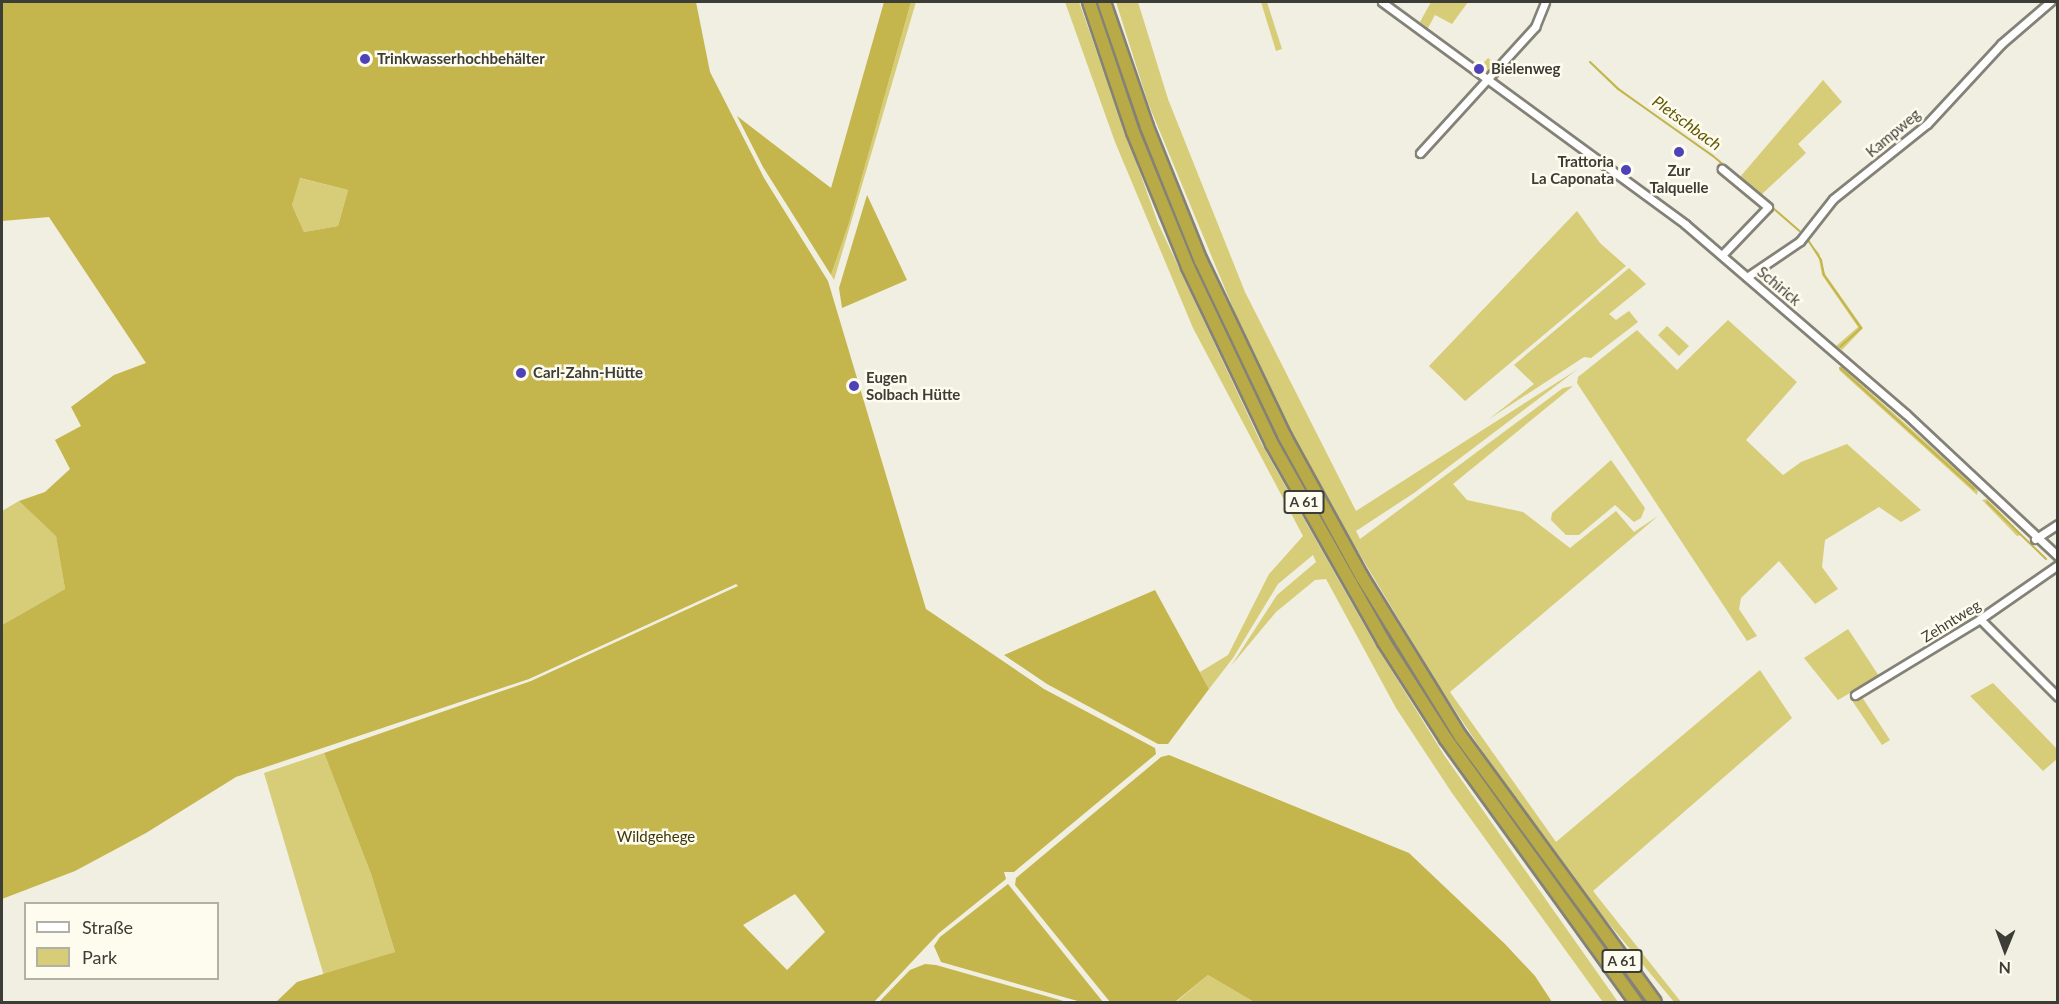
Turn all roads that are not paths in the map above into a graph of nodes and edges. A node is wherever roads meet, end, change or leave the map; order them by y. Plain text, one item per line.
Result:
1 (1089, 2) edge
2 (1104, 2) edge
3 (1382, 2) edge
4 (1545, 2) edge
5 (2050, 2) edge
6 (1484, 80) junction
7 (1420, 153) dead end
8 (1722, 169) dead end
9 (1722, 255) junction
10 (1747, 277) junction
11 (2058, 524) edge
12 (2035, 538) junction
13 (2058, 556) edge
14 (2058, 564) edge
15 (1980, 619) junction
16 (1855, 694) dead end
17 (2058, 697) edge
18 (1636, 1002) edge
19 (1655, 1002) edge

1 - 18 highway, A 61
2 - 19 highway, A 61
3 - 6 street, Schirick
4 - 6 street
5 - 10 street, Kampweg
6 - 7 street
6 - 9 street, Schirick
8 - 9 street
9 - 10 street, Schirick
10 - 12 street, Schirick
11 - 12 street
12 - 13 street, Schirick
14 - 15 street, Zehntweg
15 - 16 street, Zehntweg
15 - 17 street

